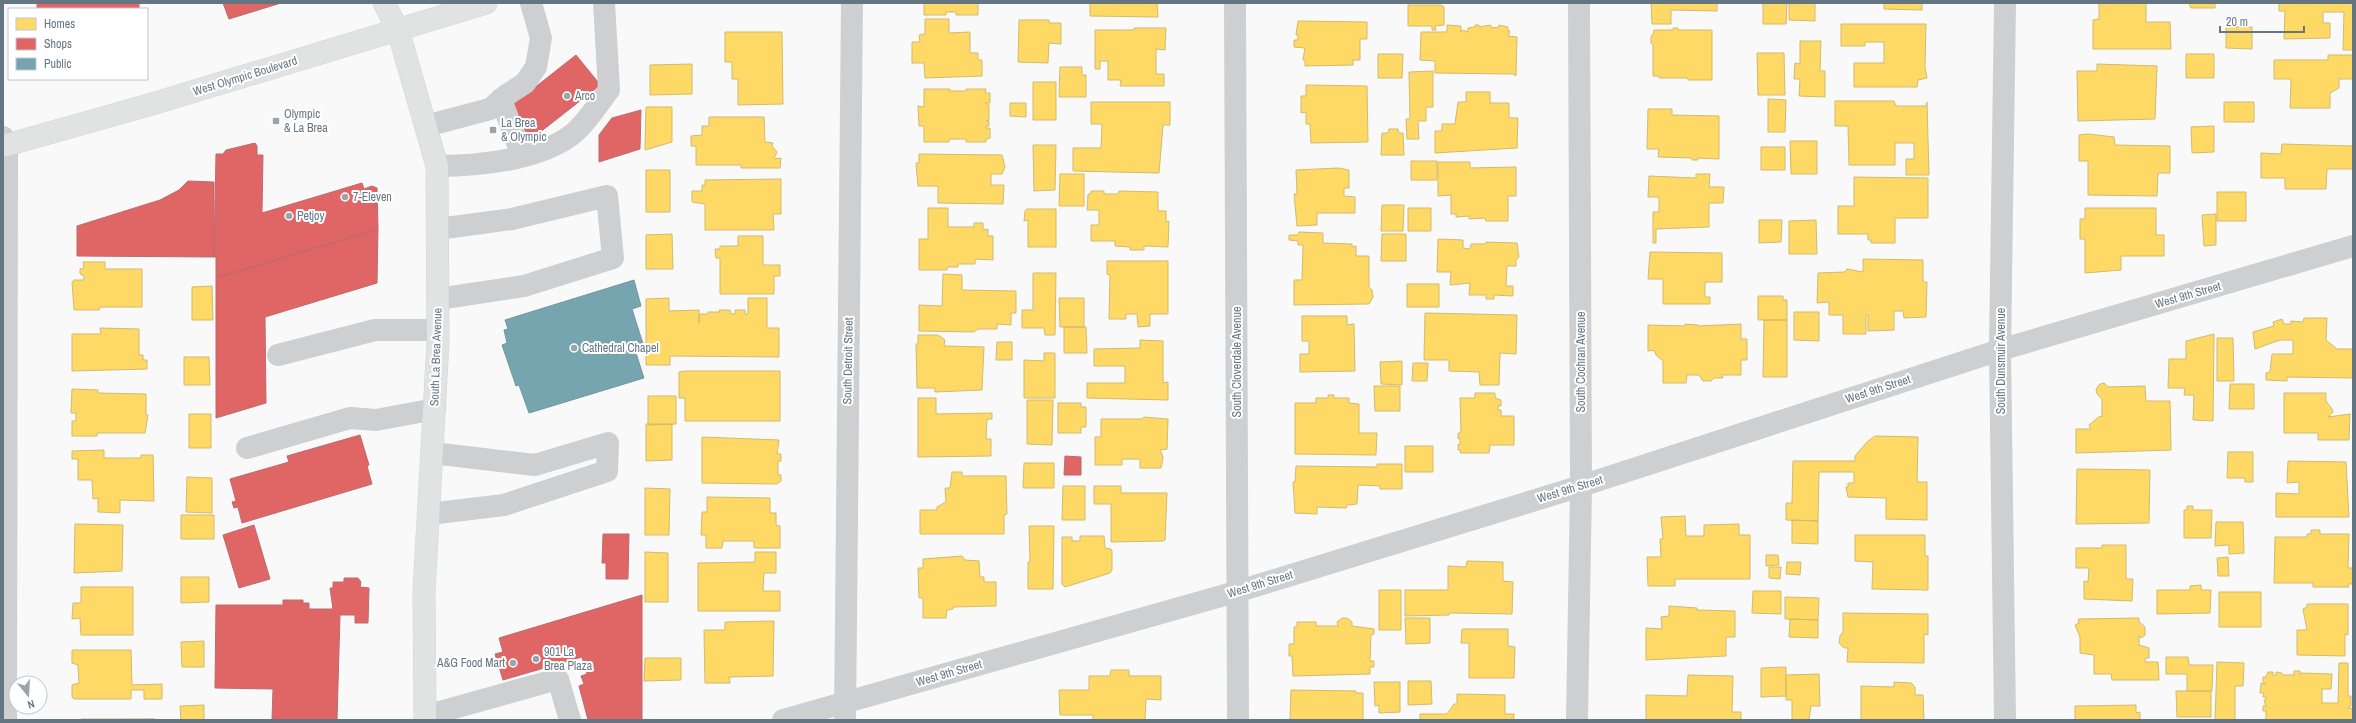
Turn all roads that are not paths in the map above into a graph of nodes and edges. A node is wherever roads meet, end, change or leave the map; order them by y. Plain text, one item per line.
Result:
1 (384, 3) edge
2 (486, 3) edge
3 (531, 3) edge
4 (604, 3) edge
5 (852, 3) edge
6 (1235, 3) edge
7 (1579, 3) edge
8 (2005, 3) edge
9 (398, 30) junction
10 (501, 99) junction
11 (426, 126) junction
12 (4, 142) edge
13 (522, 156) junction
14 (437, 166) junction
15 (438, 229) junction
16 (2353, 246) edge
17 (438, 299) junction
18 (5, 308) edge
19 (438, 330) junction
20 (2000, 350) junction
21 (278, 355) dead end
22 (435, 409) junction
23 (247, 448) dead end
24 (432, 453) junction
25 (1581, 486) junction
26 (429, 514) junction
27 (1238, 591) junction
28 (845, 711) edge
29 (425, 718) edge
30 (6, 720) edge
31 (570, 720) edge
32 (783, 720) edge
33 (1238, 720) edge
34 (1577, 720) edge
35 (2005, 720) edge

1 - 9 main road, South La Brea Avenue
2 - 9 main road, West Olympic Boulevard
3 - 10 street
4 - 13 street
5 - 28 street, South Detroit Street
6 - 27 street, South Cloverdale Avenue
7 - 25 street, South Cochran Avenue
8 - 20 street, South Dunsmuir Avenue
9 - 11 main road, South La Brea Avenue
9 - 12 main road, West Olympic Boulevard
10 - 11 street
10 - 13 street
11 - 14 main road, South La Brea Avenue
12 - 18 street
13 - 14 street
14 - 15 main road, South La Brea Avenue
15 - 17 main road, South La Brea Avenue
15 - 17 street
16 - 20 street, West 9th Street
17 - 19 main road, South La Brea Avenue
18 - 30 street
19 - 21 street
19 - 22 main road, South La Brea Avenue
20 - 25 street, West 9th Street
20 - 35 street, South Dunsmuir Avenue
22 - 23 street
22 - 24 main road, South La Brea Avenue
24 - 26 main road, South La Brea Avenue
24 - 26 street
25 - 27 street, West 9th Street
25 - 34 street, South Cochran Avenue
26 - 29 main road, South La Brea Avenue
27 - 28 street, West 9th Street
27 - 33 street, South Cloverdale Avenue
28 - 32 street, West 9th Street
29 - 31 street

